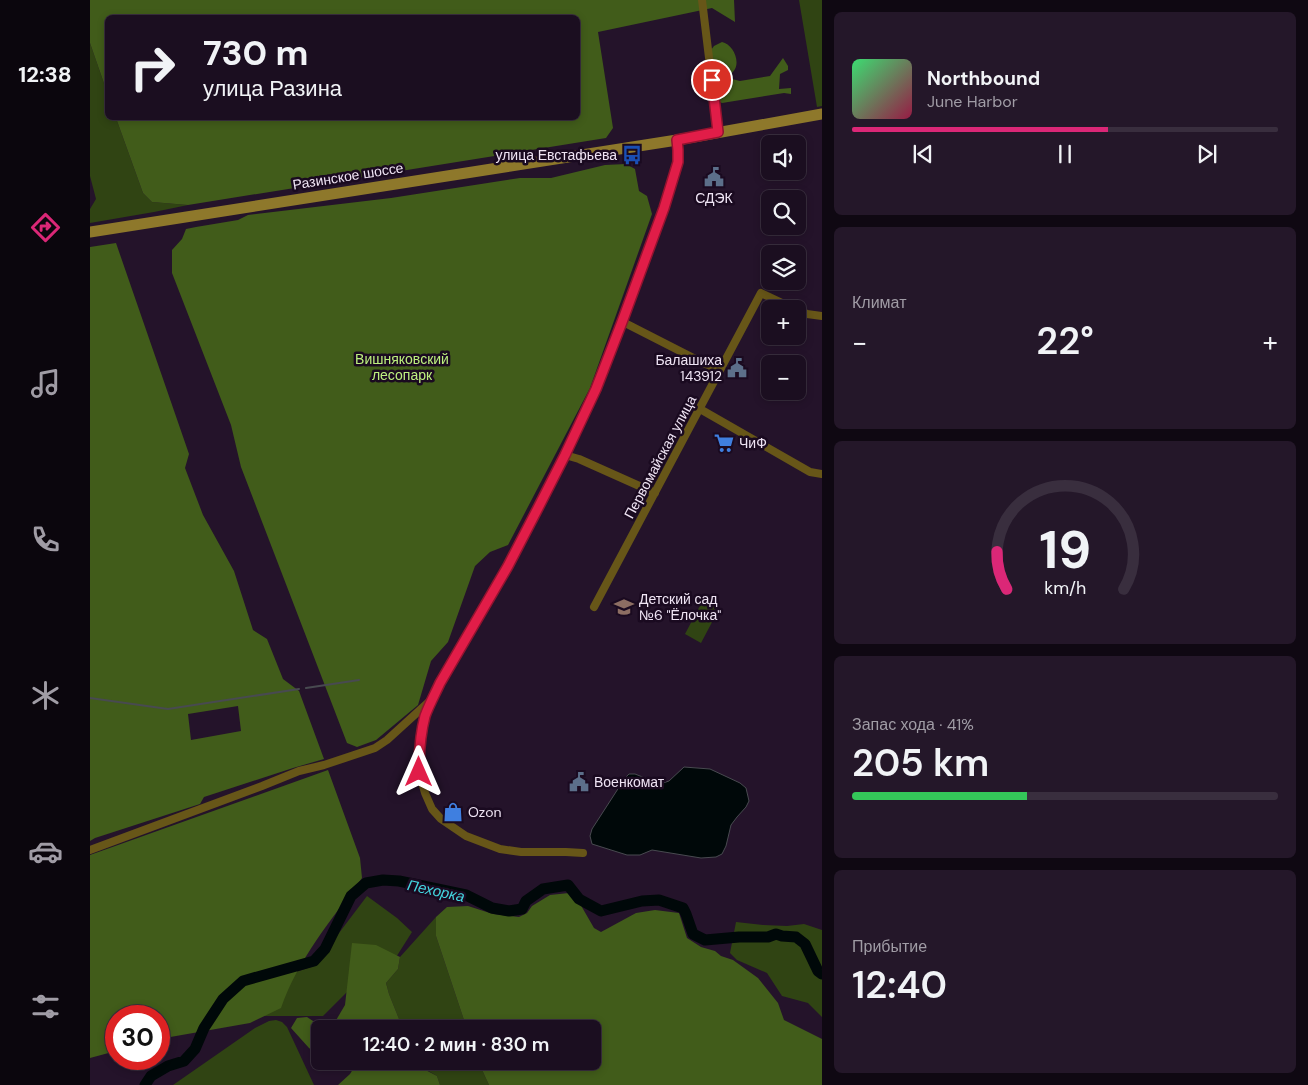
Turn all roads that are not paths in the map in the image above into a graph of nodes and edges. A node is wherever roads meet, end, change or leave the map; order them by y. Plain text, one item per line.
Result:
1 (702, 0) edge
2 (822, 114) edge
3 (718, 132) junction
4 (677, 140) junction
5 (90, 232) edge
6 (776, 300) edge
7 (806, 314) edge
8 (822, 316) edge
9 (622, 322) junction
10 (719, 371) junction
11 (700, 409) junction
12 (565, 455) junction
13 (822, 474) edge
14 (655, 493) junction
15 (594, 607) dead end
16 (433, 698) junction
17 (90, 850) edge
18 (583, 853) dead end

1 - 3 street
2 - 3 main road, Разинское шоссе
3 - 4 main road, Разинское шоссе
4 - 5 main road, Разинское шоссе
4 - 9 street
6 - 10 street, Первомайская улица
7 - 8 street
9 - 10 street
9 - 12 street
10 - 11 street, Первомайская улица
11 - 13 street
11 - 14 street, Первомайская улица
12 - 14 street
12 - 16 street
14 - 15 street, Первомайская улица
16 - 17 street
16 - 18 street

